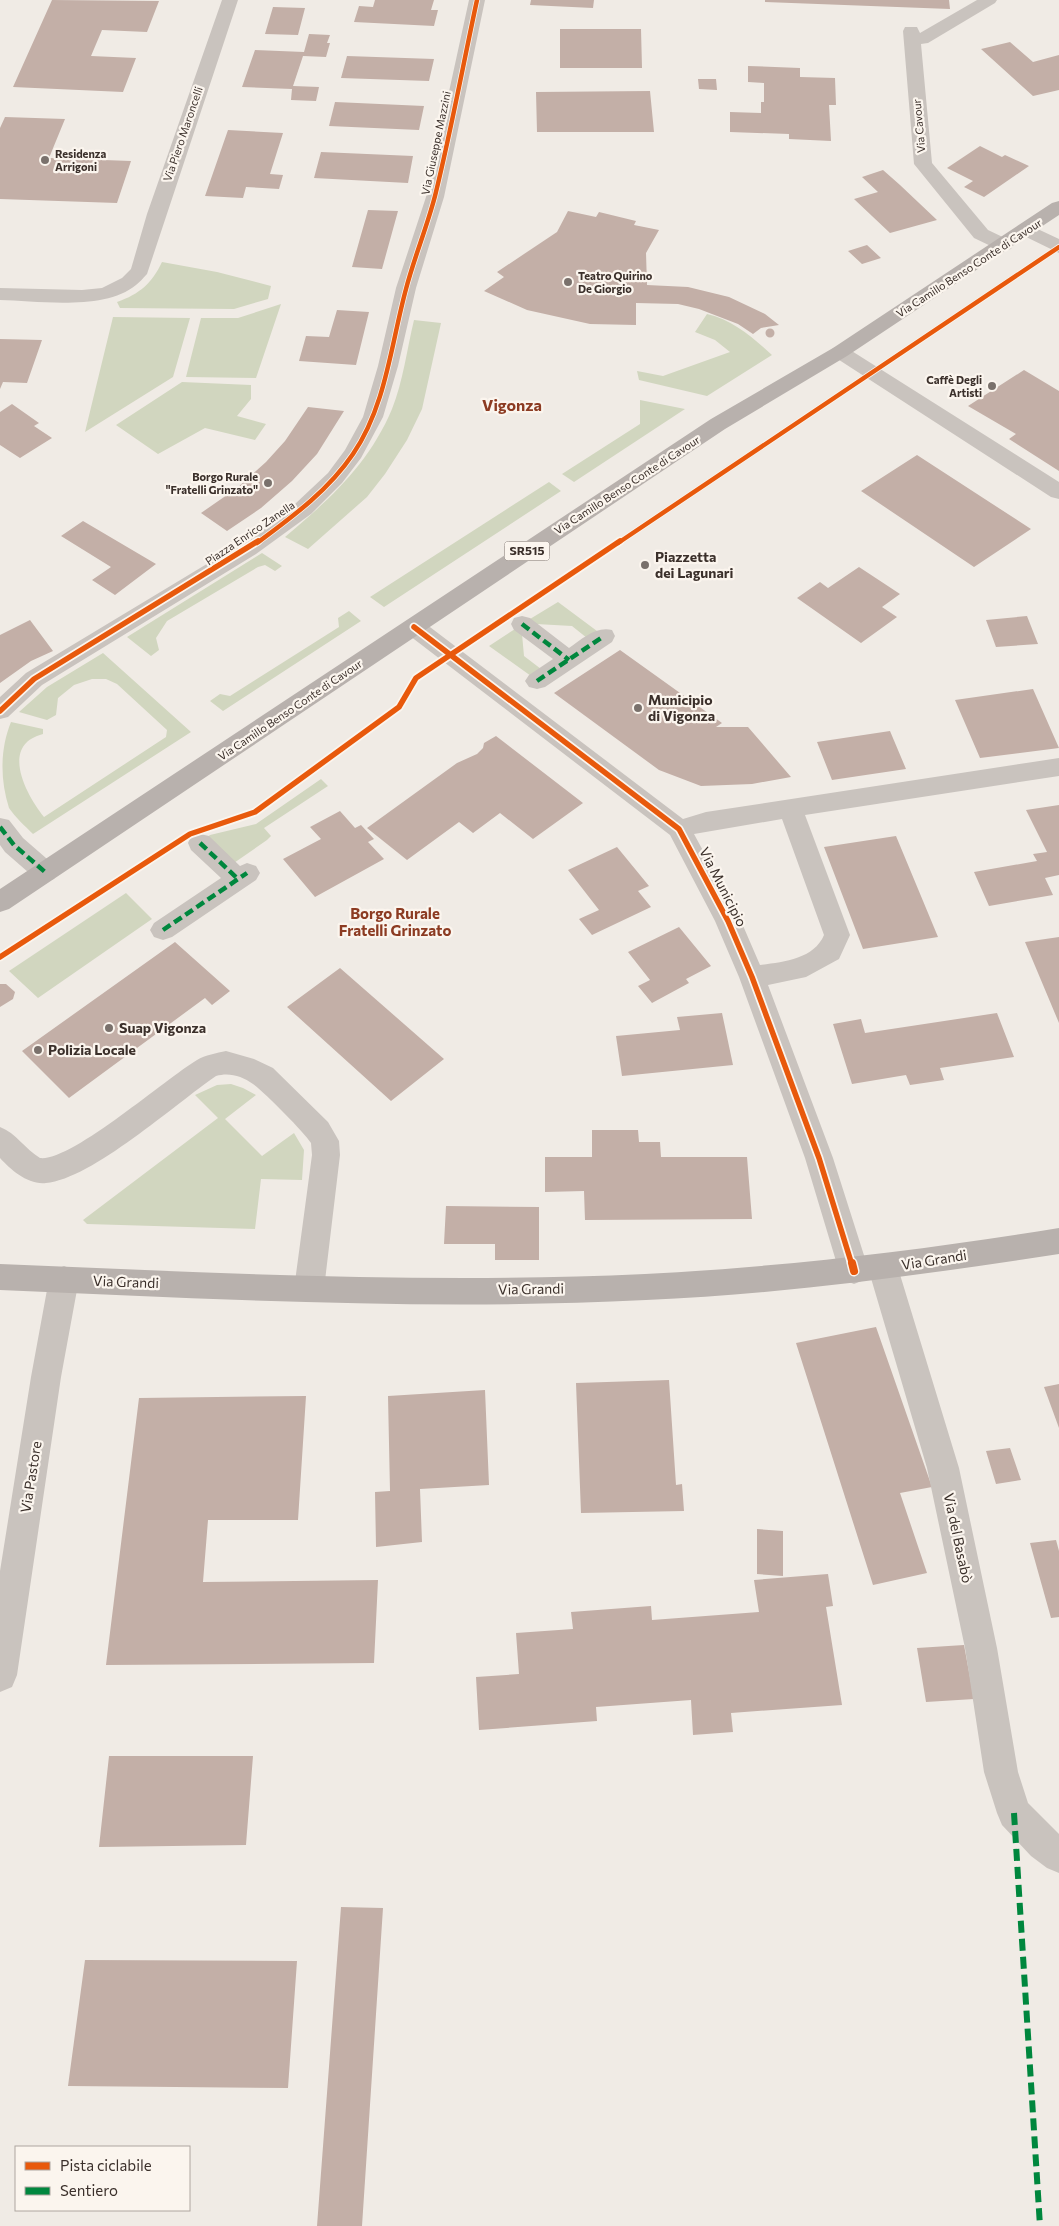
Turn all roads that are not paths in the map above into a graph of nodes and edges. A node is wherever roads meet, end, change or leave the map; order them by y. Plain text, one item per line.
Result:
1 (230, 0) edge
2 (477, 0) edge
3 (990, 0) edge
4 (1059, 207) edge
5 (1026, 230) junction
6 (1004, 245) junction
7 (1059, 247) edge
8 (406, 288) joint
9 (0, 294) edge
10 (840, 352) junction
11 (1059, 492) edge
12 (522, 624) dead end
13 (414, 627) junction
14 (604, 636) dead end
15 (569, 660) junction
16 (537, 680) dead end
17 (0, 711) edge
18 (1059, 768) edge
19 (790, 808) junction
20 (0, 827) edge
21 (679, 829) junction
22 (200, 843) dead end
23 (45, 872) junction
24 (0, 902) edge
25 (163, 930) dead end
26 (752, 977) junction
27 (0, 1139) edge
28 (1059, 1241) edge
29 (869, 1270) junction
30 (0, 1277) edge
31 (64, 1280) junction
32 (309, 1289) junction
33 (0, 1675) edge
34 (1059, 1856) edge

1 - 9 street, Via Piero Maroncelli
2 - 8 street, Via Giuseppe Mazzini
3 - 6 street, Via Cavour
4 - 5 main road, Via Camillo Benso Conte di Cavour / SR515
5 - 6 main road, Via Camillo Benso Conte di Cavour / SR515
5 - 7 street
6 - 10 main road, Via Camillo Benso Conte di Cavour / SR515
8 - 17 street, Piazza Enrico Zanella
10 - 11 street
10 - 13 main road, Via Camillo Benso Conte di Cavour / SR515
12 - 15 street
13 - 21 street, Via Municipio
13 - 23 main road, Via Camillo Benso Conte di Cavour / SR515
14 - 15 street
15 - 16 street
18 - 19 street
19 - 21 street
19 - 26 street
20 - 23 street
21 - 26 street, Via Municipio
22 - 25 street
23 - 24 main road, Via Camillo Benso Conte di Cavour / SR515
26 - 29 street, Via Municipio
27 - 32 street
28 - 29 main road, Via Grandi
29 - 32 main road, Via Grandi
29 - 34 street, Via del Basabò
30 - 31 main road, Via Grandi
31 - 32 main road, Via Grandi
31 - 33 street, Via Pastore

